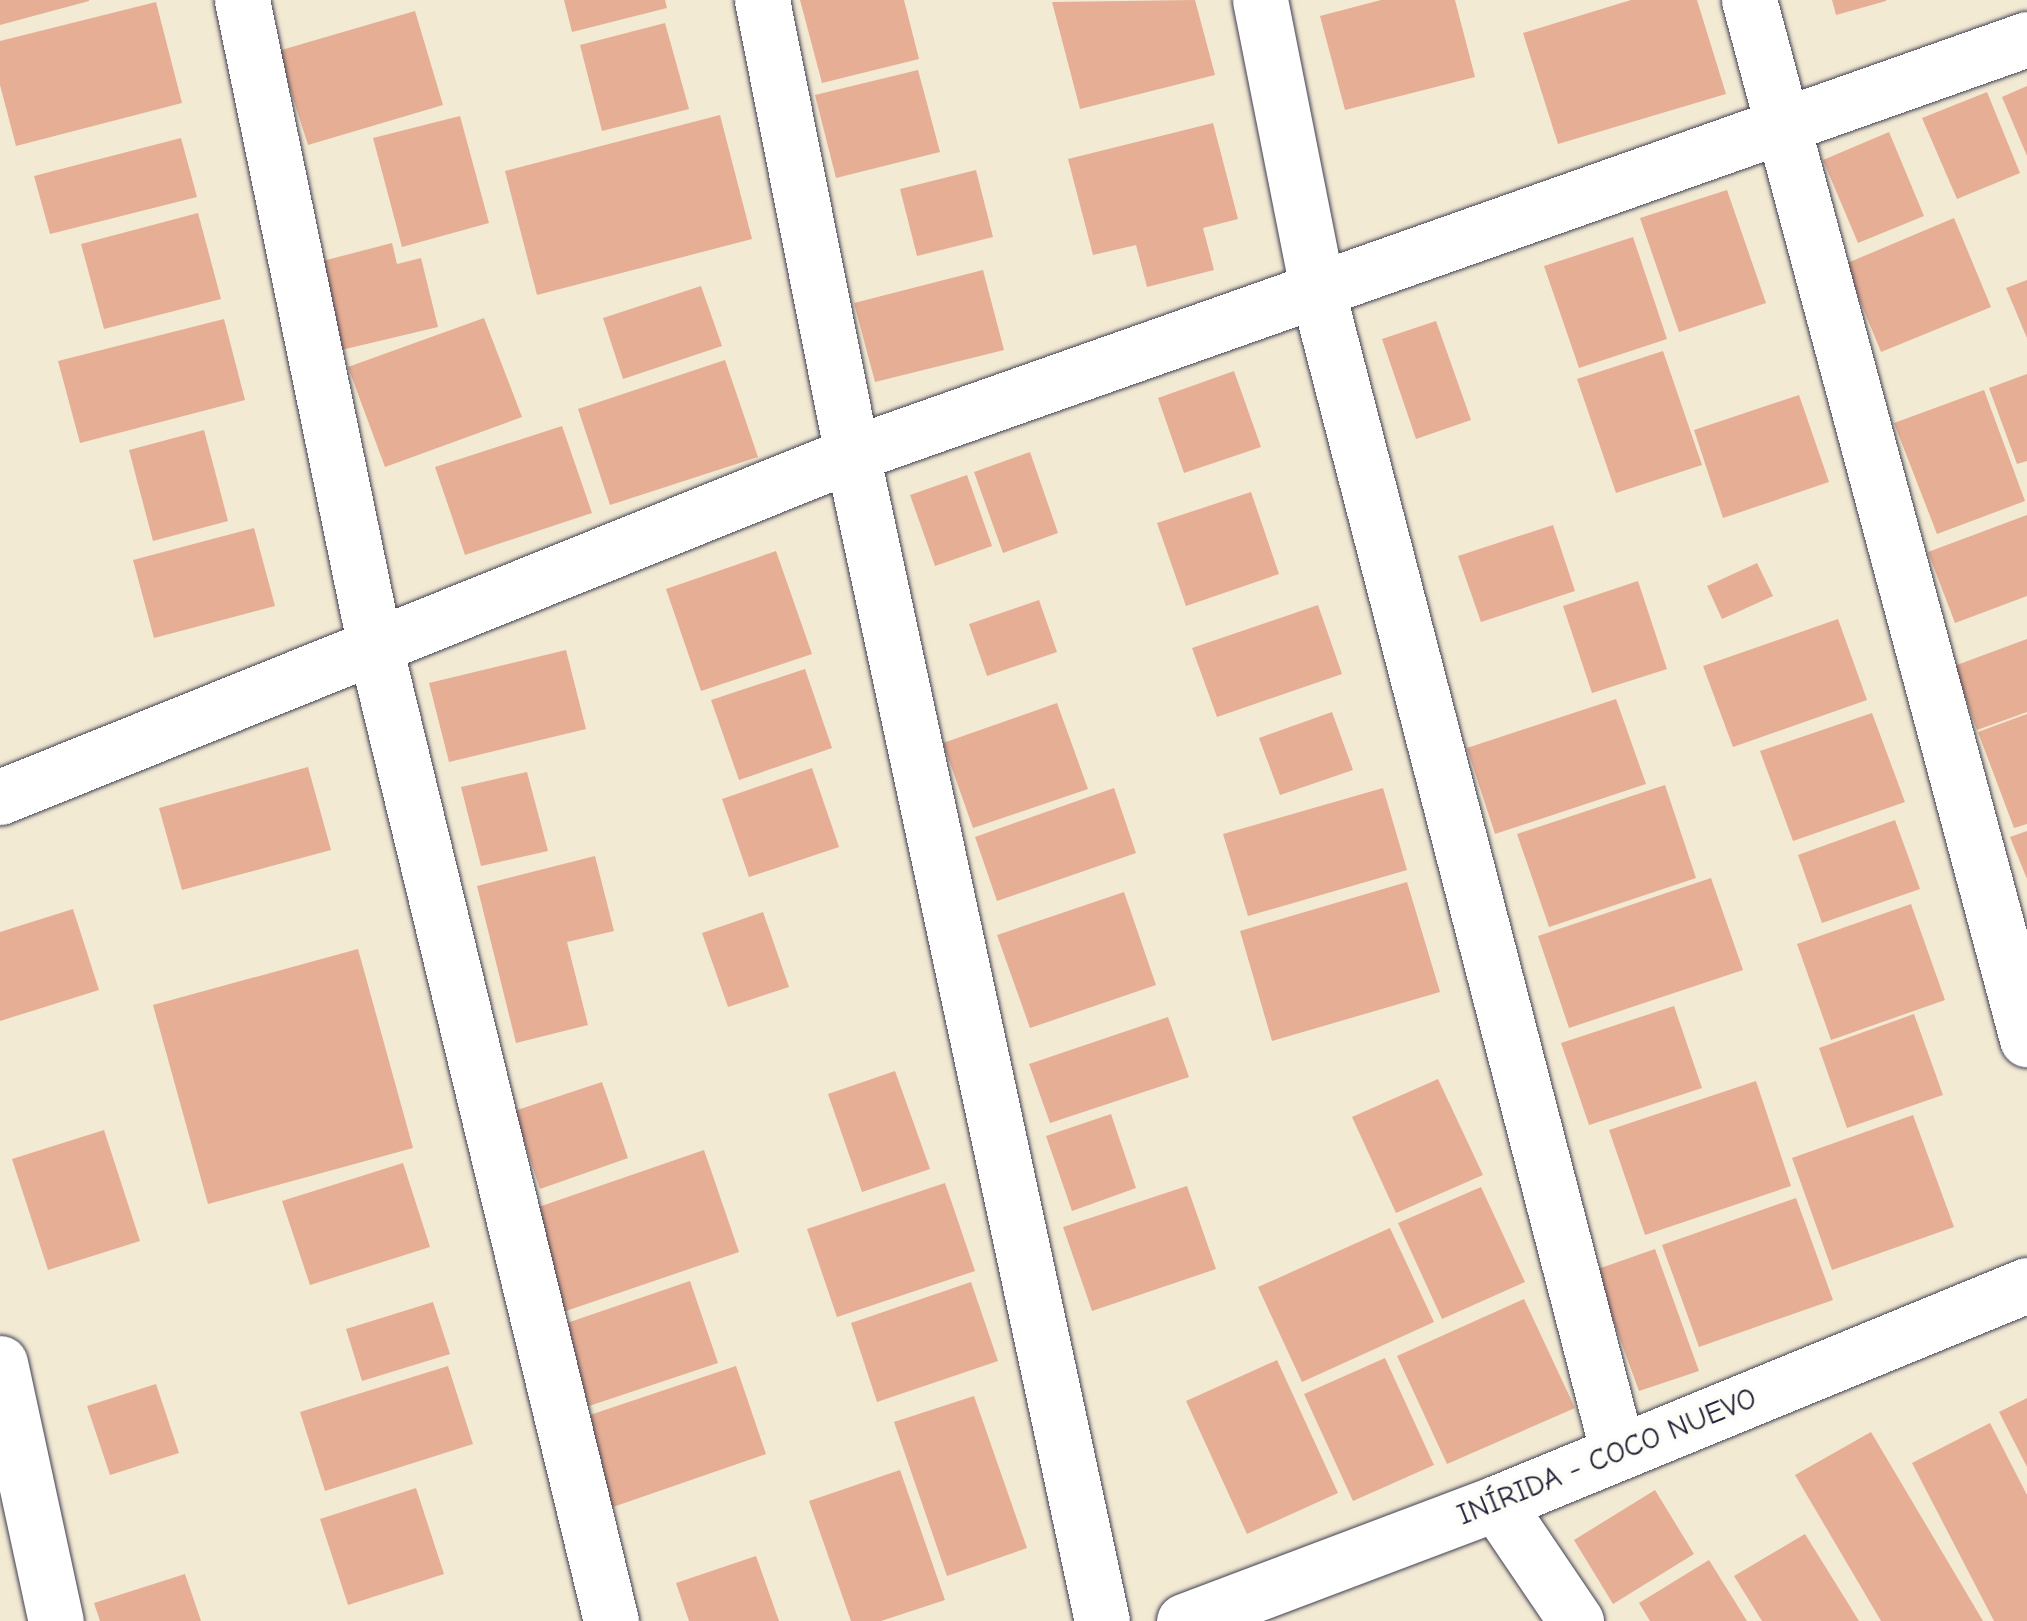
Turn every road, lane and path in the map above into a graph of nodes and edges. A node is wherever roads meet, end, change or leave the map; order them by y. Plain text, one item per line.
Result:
1 (242, 0) edge
2 (762, 0) edge
3 (1260, 0) edge
4 (1749, 0) edge
5 (2027, 39) edge
6 (1780, 128) junction
7 (1318, 294) junction
8 (852, 454) junction
9 (375, 647) junction
10 (0, 798) edge
11 (2027, 1039) edge
12 (2027, 1285) edge
13 (0, 1363) edge
14 (1618, 1454) junction
15 (1496, 1503) junction
16 (56, 1621) edge
17 (611, 1621) edge
18 (1102, 1621) edge
19 (1184, 1621) edge
20 (1576, 1621) edge

1 - 9 street
2 - 8 street
3 - 7 street
4 - 6 street
5 - 6 street
6 - 7 street
6 - 11 street
7 - 8 street
7 - 14 street
8 - 9 street
8 - 18 street
9 - 10 street
9 - 17 street
12 - 14 street, INÍRIDA - COCO NUEVO
13 - 16 street
14 - 15 street, INÍRIDA - COCO NUEVO
15 - 19 street, INÍRIDA - COCO NUEVO
15 - 20 street

